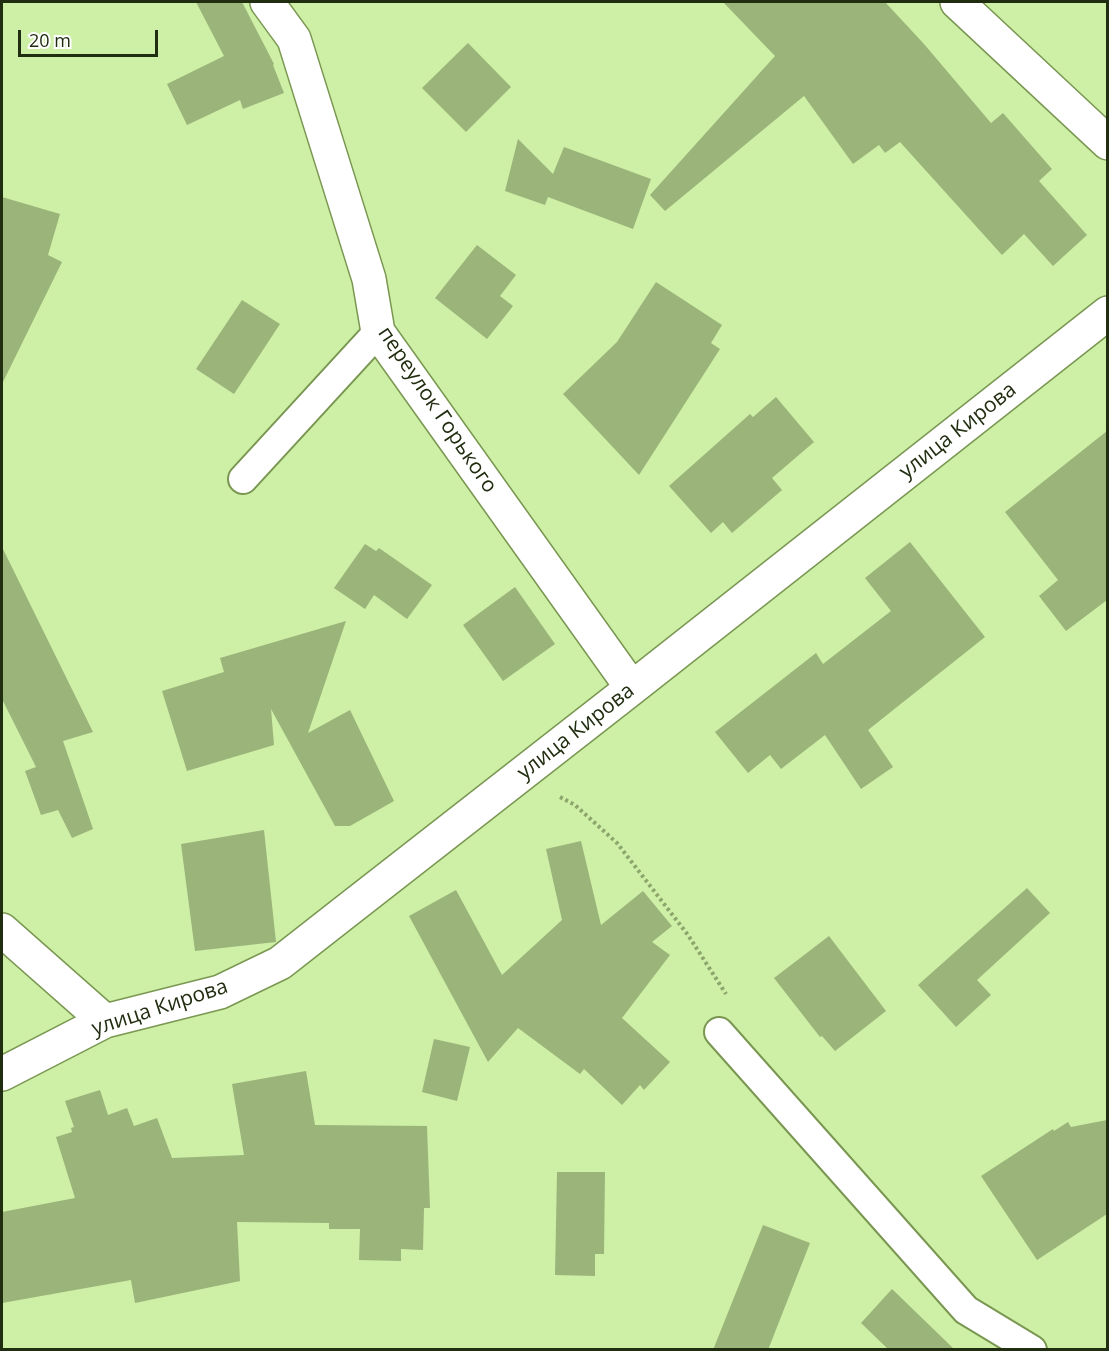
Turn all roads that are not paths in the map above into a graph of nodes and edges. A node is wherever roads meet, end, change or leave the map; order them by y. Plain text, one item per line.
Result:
1 (267, 2) edge
2 (957, 2) edge
3 (1107, 143) edge
4 (1107, 312) edge
5 (378, 332) junction
6 (243, 479) dead end
7 (632, 688) junction
8 (2, 930) edge
9 (105, 1021) junction
10 (719, 1032) dead end
11 (2, 1074) edge
12 (1032, 1350) edge

1 - 5 street, переулок Горького
2 - 3 street
4 - 7 street, улица Кирова
5 - 6 lane
5 - 7 street, переулок Горького
7 - 9 street, улица Кирова
8 - 9 street
9 - 11 street, улица Кирова
10 - 12 lane

